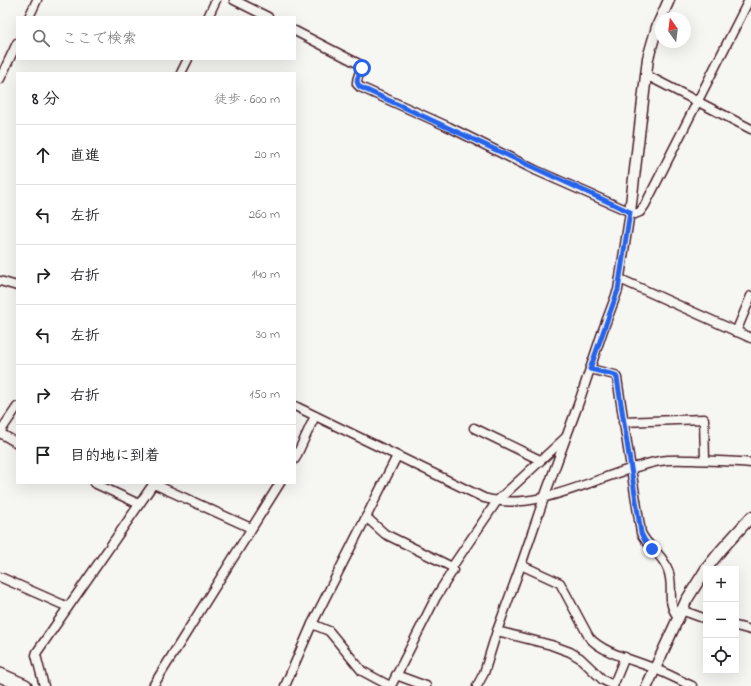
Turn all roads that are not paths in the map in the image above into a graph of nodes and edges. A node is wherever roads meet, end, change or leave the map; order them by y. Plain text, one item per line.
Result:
1 (37, 0) edge
2 (216, 0) edge
3 (234, 0) edge
4 (669, 0) edge
5 (750, 0) edge
6 (29, 16) edge
7 (208, 16) edge
8 (266, 16) edge
9 (296, 32) edge
10 (16, 44) edge
11 (188, 60) edge
12 (182, 72) edge
13 (646, 75) junction
14 (0, 79) edge
15 (697, 101) junction
16 (751, 129) edge
17 (630, 212) junction
18 (620, 279) junction
19 (0, 282) edge
20 (16, 286) edge
21 (751, 296) edge
22 (736, 332) junction
23 (751, 338) edge
24 (590, 369) junction
25 (296, 406) edge
26 (16, 408) edge
27 (315, 416) junction
28 (623, 422) junction
29 (474, 428) dead end
30 (0, 430) edge
31 (566, 437) junction
32 (16, 442) edge
33 (397, 456) junction
34 (296, 457) edge
35 (540, 460) junction
36 (705, 460) junction
37 (751, 463) edge
38 (631, 469) junction
39 (96, 484) edge
40 (154, 484) edge
41 (279, 484) edge
42 (544, 498) junction
43 (497, 501) junction
44 (139, 504) junction
45 (366, 517) junction
46 (751, 517) edge
47 (251, 528) junction
48 (521, 565) junction
49 (709, 566) edge
50 (452, 567) junction
51 (703, 574) edge
52 (0, 577) edge
53 (68, 607) junction
54 (680, 614) junction
55 (703, 618) edge
56 (312, 624) junction
57 (739, 627) edge
58 (751, 630) edge
59 (497, 631) junction
60 (625, 657) junction
61 (655, 669) junction
62 (396, 675) junction
63 (0, 676) edge
64 (613, 685) edge
65 (25, 686) edge
66 (44, 686) edge
67 (153, 686) edge
68 (285, 686) edge
69 (390, 686) edge
70 (426, 686) edge
71 (477, 686) edge
72 (647, 686) edge
73 (692, 686) edge

1 - 6 street
2 - 7 street
3 - 8 street
4 - 13 street
5 - 15 street
9 - 17 street
10 - 14 street
11 - 12 street
13 - 15 street
13 - 17 street
15 - 16 street
15 - 17 street
17 - 18 street
18 - 22 street
18 - 24 street
19 - 20 street
21 - 22 street
22 - 23 street
24 - 28 street
24 - 31 street
25 - 27 street
26 - 30 street
27 - 33 street
27 - 34 street
28 - 36 street
28 - 38 street
29 - 35 street
30 - 32 street
31 - 35 street
31 - 42 street
33 - 43 street
33 - 45 street
35 - 43 street
36 - 37 street
36 - 38 street
38 - 42 street
38 - 54 street
39 - 44 street
40 - 44 street
40 - 47 street
41 - 47 street
42 - 43 street
42 - 48 street
43 - 50 street
44 - 53 street
45 - 50 street
45 - 56 street
46 - 49 street
47 - 67 street
48 - 59 street
48 - 60 street
50 - 62 street
51 - 54 street
52 - 53 street
53 - 66 street
54 - 55 street
54 - 61 street
56 - 68 street
56 - 69 street
57 - 58 street
59 - 64 street
59 - 71 street
60 - 61 street
60 - 64 street
61 - 72 street
61 - 73 street
62 - 69 street
62 - 70 street
63 - 65 main road

